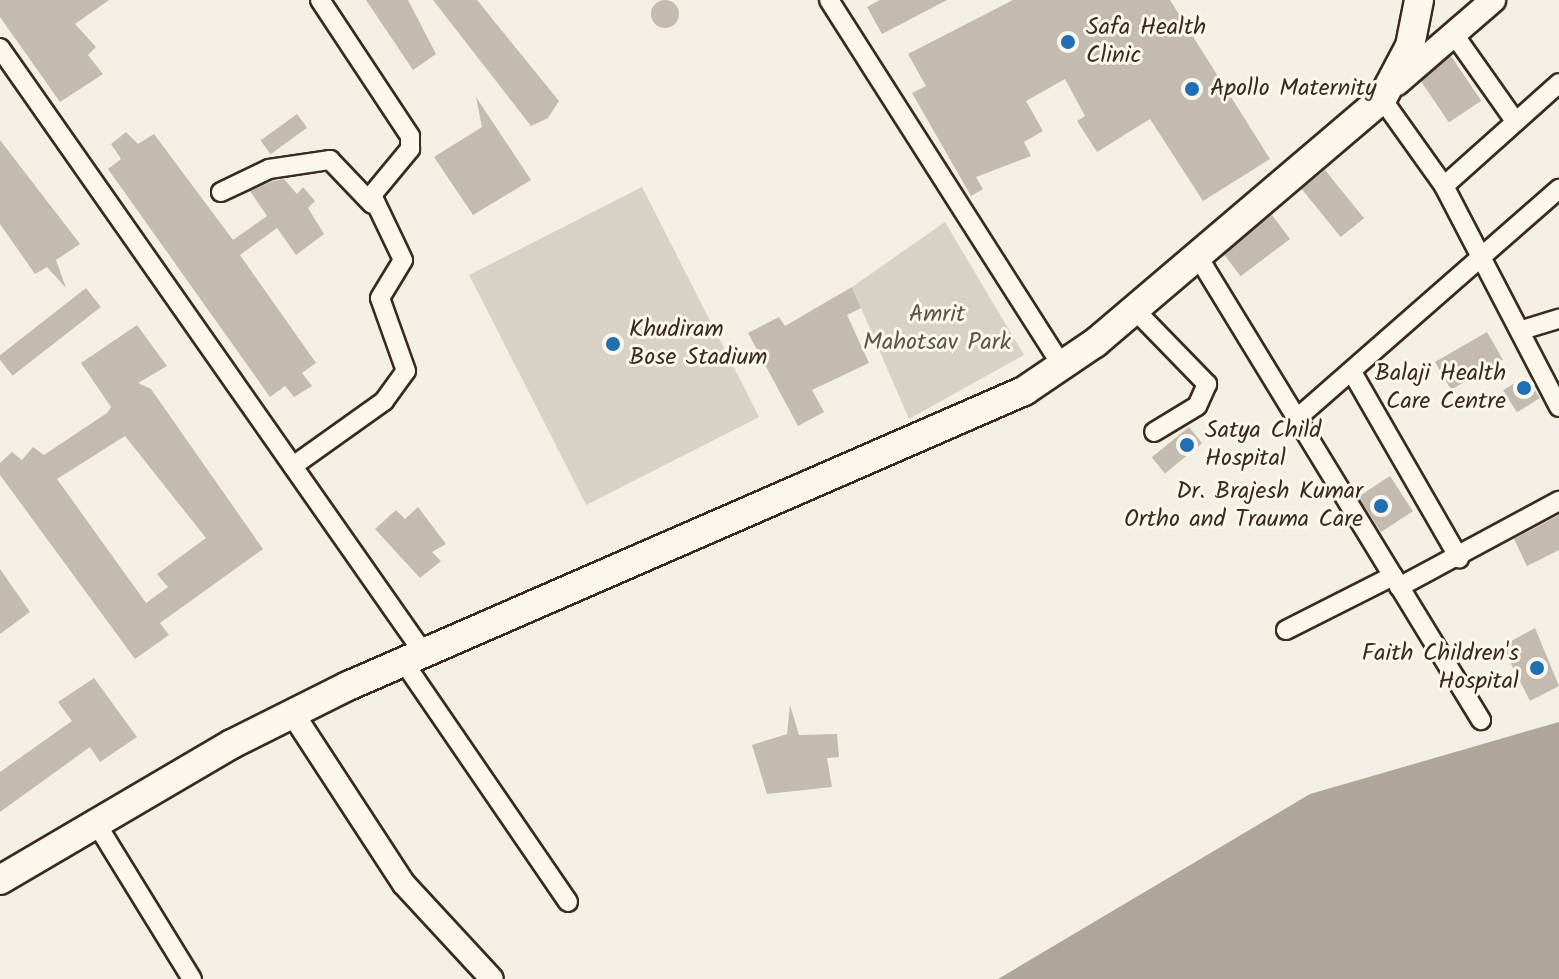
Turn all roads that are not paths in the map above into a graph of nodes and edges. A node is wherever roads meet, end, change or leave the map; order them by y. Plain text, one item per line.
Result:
1 (320, 0) edge
2 (829, 0) edge
3 (1419, 0) edge
4 (1493, 0) edge
5 (1453, 33) junction
6 (0, 48) edge
7 (1559, 83) edge
8 (1382, 99) junction
9 (1515, 121) junction
10 (1444, 186) junction
11 (1559, 189) edge
12 (221, 192) dead end
13 (372, 204) junction
14 (1197, 255) junction
15 (1479, 259) junction
16 (1134, 309) junction
17 (1559, 319) edge
18 (1522, 330) junction
19 (1062, 366) junction
20 (1352, 372) junction
21 (1559, 407) edge
22 (1295, 420) junction
23 (1154, 432) dead end
24 (293, 466) junction
25 (1559, 501) edge
26 (1459, 558) junction
27 (1396, 581) junction
28 (1286, 630) dead end
29 (413, 656) junction
30 (293, 714) junction
31 (1481, 720) dead end
32 (96, 823) junction
33 (0, 880) edge
34 (568, 902) dead end
35 (192, 979) edge
36 (492, 979) edge

1 - 13 street
2 - 19 street
3 - 8 main road
4 - 5 main road
5 - 8 main road
5 - 9 street
6 - 24 street
7 - 9 street
8 - 10 street
8 - 14 main road
9 - 10 street
10 - 15 street
11 - 15 street
12 - 13 street
13 - 24 street
14 - 16 main road
14 - 22 street
15 - 18 street
15 - 20 street
16 - 19 main road
16 - 23 street
17 - 18 street
18 - 21 street
19 - 29 main road
20 - 22 street
20 - 26 street
22 - 27 street
24 - 29 street
25 - 26 street
26 - 27 street
27 - 28 street
27 - 31 street
29 - 30 main road
29 - 34 street
30 - 32 main road
30 - 36 street
32 - 33 main road
32 - 35 street

